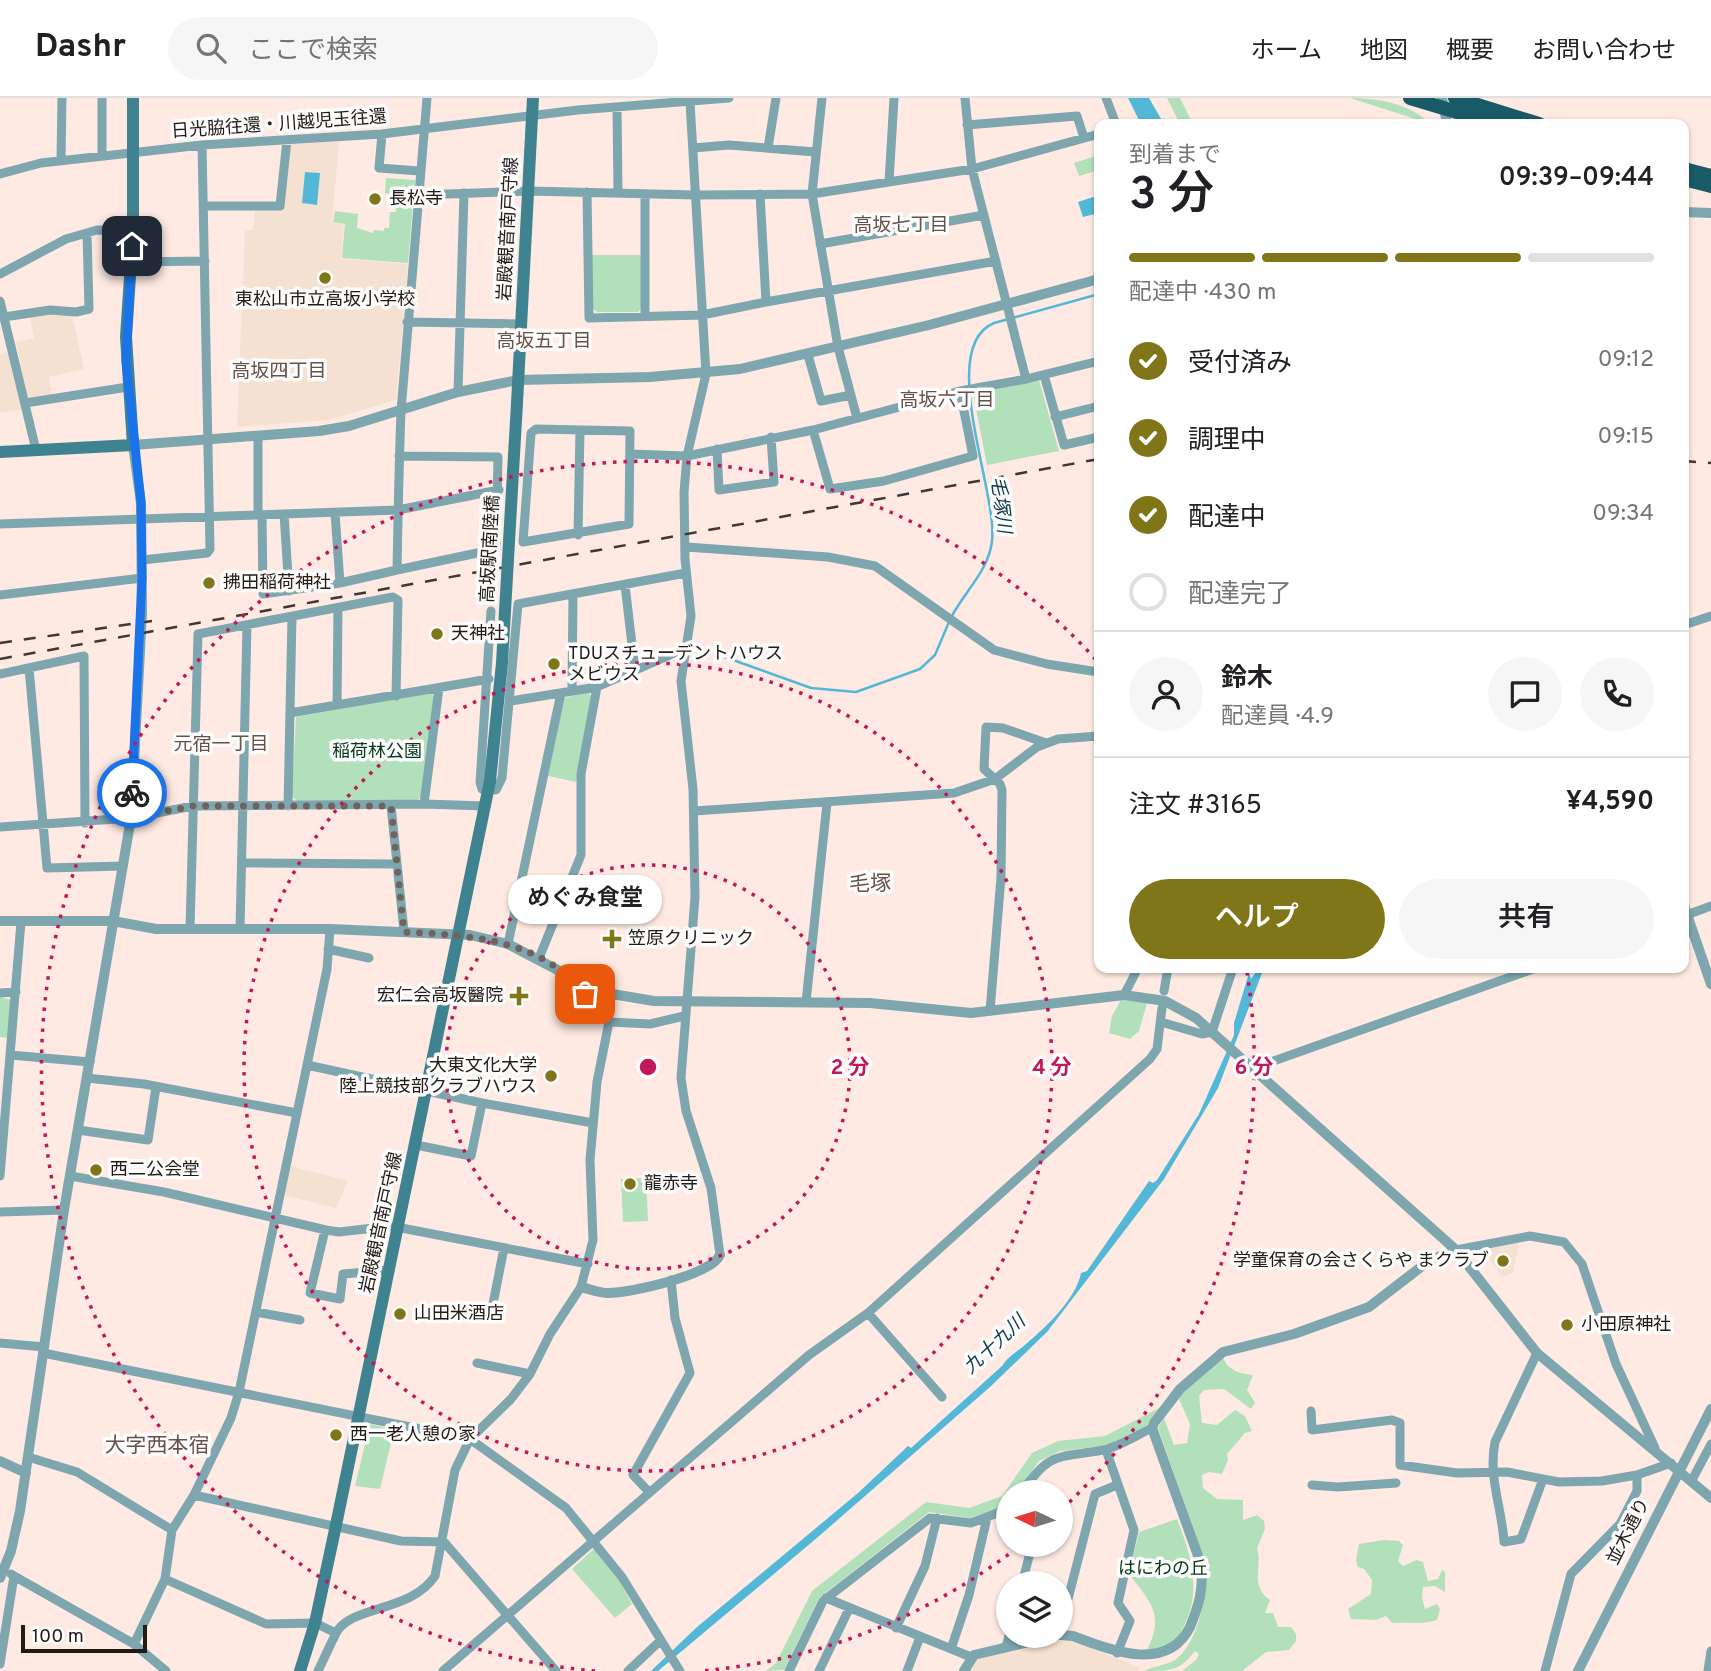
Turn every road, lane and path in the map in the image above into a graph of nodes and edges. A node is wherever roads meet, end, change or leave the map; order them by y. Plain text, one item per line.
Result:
1 (62, 98) edge
2 (102, 98) edge
3 (134, 98) edge
4 (427, 98) edge
5 (533, 98) edge
6 (729, 98) edge
7 (776, 98) edge
8 (822, 98) edge
9 (894, 98) edge
10 (965, 98) edge
11 (1106, 98) edge
12 (1410, 98) edge
13 (692, 101) edge
14 (1447, 102) edge
15 (617, 107) junction
16 (532, 115) junction
17 (1114, 119) edge
18 (1486, 119) edge
19 (1518, 119) edge
20 (967, 125) junction
21 (424, 129) junction
22 (382, 134) junction
23 (1094, 135) edge
24 (1084, 138) junction
25 (287, 140) junction
26 (202, 145) junction
27 (694, 148) junction
28 (768, 148) junction
29 (815, 152) junction
30 (134, 153) junction
31 (102, 156) junction
32 (61, 160) junction
33 (972, 169) junction
34 (421, 171) junction
35 (0, 174) edge
36 (1689, 176) edge
37 (1711, 176) edge
38 (1689, 177) edge
39 (888, 182) junction
40 (1711, 186) edge
41 (528, 191) junction
42 (587, 192) junction
43 (464, 193) junction
44 (618, 193) junction
45 (645, 194) junction
46 (760, 194) junction
47 (812, 194) junction
48 (419, 195) junction
49 (696, 195) junction
50 (205, 206) junction
51 (1689, 212) edge
52 (1711, 212) edge
53 (984, 215) junction
54 (133, 231) junction
55 (87, 233) junction
56 (820, 244) junction
57 (205, 261) junction
58 (996, 261) junction
59 (131, 262) junction
60 (0, 274) edge
61 (1094, 280) edge
62 (828, 291) junction
63 (0, 301) edge
64 (766, 302) junction
65 (1006, 303) junction
66 (702, 315) junction
67 (645, 316) junction
68 (4, 317) junction
69 (459, 322) junction
70 (407, 323) junction
71 (521, 324) junction
72 (12, 347) junction
73 (838, 347) junction
74 (0, 349) edge
75 (808, 355) junction
76 (1094, 362) edge
77 (706, 374) junction
78 (1044, 375) junction
79 (1026, 379) junction
80 (519, 380) junction
81 (128, 387) junction
82 (960, 391) junction
83 (458, 393) junction
84 (851, 395) junction
85 (25, 403) junction
86 (517, 403) joint
87 (1094, 407) edge
88 (401, 411) junction
89 (1055, 417) junction
90 (857, 418) junction
91 (580, 430) junction
92 (813, 430) junction
93 (258, 437) junction
94 (771, 438) junction
95 (1094, 438) edge
96 (209, 439) junction
97 (133, 445) junction
98 (717, 449) junction
99 (36, 450) junction
100 (0, 452) edge
101 (630, 454) junction
102 (399, 456) junction
103 (687, 456) junction
104 (499, 490) junction
105 (398, 510) junction
106 (284, 513) junction
107 (335, 513) junction
108 (260, 515) junction
109 (210, 517) junction
110 (141, 520) junction
111 (0, 524) edge
112 (578, 535) junction
113 (685, 547) junction
114 (142, 560) junction
115 (397, 570) junction
116 (686, 573) junction
117 (142, 578) junction
118 (340, 583) junction
119 (625, 585) junction
120 (289, 591) junction
121 (0, 595) edge
122 (573, 595) junction
123 (338, 608) junction
124 (491, 611) dead end
125 (1711, 615) edge
126 (292, 617) junction
127 (1689, 623) edge
128 (247, 625) junction
129 (687, 648) junction
130 (29, 668) junction
131 (635, 670) junction
132 (1094, 671) edge
133 (0, 674) edge
134 (489, 679) junction
135 (597, 687) junction
136 (439, 688) junction
137 (572, 690) junction
138 (561, 693) junction
139 (396, 696) junction
140 (511, 701) junction
141 (337, 705) junction
142 (290, 713) junction
143 (1094, 736) edge
144 (1046, 743) junction
145 (995, 779) junction
146 (489, 786) junction
147 (827, 803) junction
148 (425, 804) junction
149 (193, 806) junction
150 (244, 806) junction
151 (288, 806) junction
152 (391, 806) junction
153 (486, 806) junction
154 (694, 811) junction
155 (131, 818) junction
156 (85, 823) junction
157 (43, 824) junction
158 (0, 827) edge
159 (242, 863) junction
160 (396, 864) junction
161 (123, 866) junction
162 (1711, 906) edge
163 (1689, 911) edge
164 (0, 921) edge
165 (113, 921) junction
166 (22, 922) junction
167 (1689, 923) edge
168 (190, 929) junction
169 (240, 929) junction
170 (330, 929) junction
171 (404, 932) junction
172 (460, 935) junction
173 (508, 944) junction
174 (328, 949) junction
175 (369, 958) dead end
176 (539, 958) junction
177 (1135, 973) edge
178 (1167, 973) edge
179 (1232, 973) edge
180 (1522, 973) edge
181 (571, 977) junction
182 (1711, 984) edge
183 (1164, 991) dead end
184 (0, 992) edge
185 (16, 992) junction
186 (1124, 995) junction
187 (686, 1000) junction
188 (806, 1002) junction
189 (1162, 1008) dead end
190 (990, 1011) junction
191 (684, 1016) junction
192 (1161, 1022) junction
193 (609, 1023) junction
194 (1214, 1034) junction
195 (10, 1055) junction
196 (90, 1062) junction
197 (307, 1065) junction
198 (1256, 1073) junction
199 (87, 1078) junction
200 (156, 1087) junction
201 (428, 1089) junction
202 (482, 1103) junction
203 (297, 1113) junction
204 (593, 1123) junction
205 (78, 1130) junction
206 (416, 1145) junction
207 (0, 1176) edge
208 (70, 1176) junction
209 (64, 1210) junction
210 (0, 1212) edge
211 (275, 1217) junction
212 (399, 1227) junction
213 (325, 1230) junction
214 (505, 1248) junction
215 (1455, 1250) junction
216 (720, 1255) joint
217 (588, 1264) junction
218 (390, 1270) junction
219 (671, 1280) junction
220 (582, 1287) junction
221 (256, 1312) junction
222 (868, 1313) junction
223 (491, 1314) dead end
224 (300, 1320) dead end
225 (0, 1343) edge
226 (43, 1350) junction
227 (1538, 1353) junction
228 (477, 1363) dead end
229 (530, 1374) junction
230 (239, 1392) junction
231 (942, 1396) dead end
232 (1711, 1409) edge
233 (1311, 1411) dead end
234 (359, 1418) junction
235 (1152, 1428) junction
236 (470, 1439) junction
237 (1711, 1444) edge
238 (1655, 1448) junction
239 (1105, 1450) junction
240 (28, 1457) junction
241 (0, 1461) edge
242 (1676, 1466) junction
243 (1491, 1470) junction
244 (26, 1474) junction
245 (1637, 1475) junction
246 (1543, 1479) junction
247 (1031, 1480) edge
248 (1692, 1480) junction
249 (1396, 1483) dead end
250 (1117, 1485) junction
251 (1312, 1485) dead end
252 (649, 1493) junction
253 (194, 1495) junction
254 (1711, 1498) edge
255 (996, 1514) edge
256 (937, 1518) junction
257 (987, 1518) junction
258 (336, 1525) junction
259 (172, 1530) junction
260 (440, 1540) junction
261 (594, 1541) junction
262 (6, 1575) edge
263 (164, 1579) junction
264 (1073, 1581) edge
265 (826, 1598) junction
266 (849, 1609) junction
267 (509, 1616) junction
268 (315, 1623) junction
269 (896, 1628) junction
270 (336, 1633) junction
271 (1073, 1636) edge
272 (920, 1637) junction
273 (662, 1642) junction
274 (134, 1644) junction
275 (996, 1647) edge
276 (951, 1649) junction
277 (1711, 1651) edge
278 (1117, 1653) junction
279 (971, 1657) junction
280 (0, 1664) edge
281 (678, 1668) edge
282 (166, 1671) edge
283 (300, 1671) edge
284 (318, 1671) edge
285 (443, 1671) edge
286 (556, 1671) edge
287 (628, 1671) edge
288 (789, 1671) edge
289 (819, 1671) edge
290 (907, 1671) edge
291 (964, 1671) edge
292 (1545, 1671) edge
293 (1578, 1671) edge
294 (1708, 1671) edge

1 - 32 street
2 - 31 street
3 - 30 main road
4 - 21 street
5 - 16 main road, 岩殿観音南戸守線
6 - 13 street, 日光脇往還・川越児玉往還
7 - 28 street
8 - 29 street
9 - 39 street
10 - 20 street
11 - 17 street
12 - 14 highway
13 - 15 street, 日光脇往還・川越児玉往還
13 - 27 street
14 - 18 highway
14 - 19 highway
15 - 16 street, 日光脇往還・川越児玉往還
15 - 44 street
16 - 21 street, 日光脇往還・川越児玉往還
16 - 41 main road, 岩殿観音南戸守線
20 - 24 street
20 - 33 street
21 - 22 street, 日光脇往還・川越児玉往還
21 - 34 street
22 - 25 street, 日光脇往還・川越児玉往還
22 - 34 street
23 - 24 street
24 - 33 street
25 - 26 street, 日光脇往還・川越児玉往還
25 - 50 street
26 - 30 street, 日光脇往還・川越児玉往還
26 - 50 street
27 - 28 street
27 - 49 street
28 - 29 street
29 - 47 street
30 - 31 street, 日光脇往還・川越児玉往還
30 - 54 main road
31 - 32 street, 日光脇往還・川越児玉往還
32 - 35 street, 日光脇往還・川越児玉往還
33 - 39 street
33 - 53 street
34 - 48 street
36 - 37 highway
38 - 40 highway
39 - 47 street
41 - 42 street
41 - 43 street
41 - 71 main road, 岩殿観音南戸守線
42 - 44 street
42 - 67 street
43 - 48 street
43 - 69 street
44 - 45 street
45 - 49 street
45 - 67 street
46 - 47 street
46 - 49 street
46 - 64 street
47 - 56 street
48 - 70 street
49 - 66 street
50 - 57 street
51 - 52 street
53 - 56 street
53 - 58 street
54 - 55 street
54 - 59 main road
55 - 60 street
55 - 68 street
56 - 62 street
57 - 59 street
57 - 96 street
58 - 62 street
58 - 65 street
59 - 81 main road
61 - 65 street
62 - 64 street
62 - 73 street
63 - 68 street
64 - 66 street
65 - 73 street
65 - 79 street
66 - 67 street
66 - 77 street
68 - 72 street
69 - 70 street
69 - 71 street
69 - 83 street
70 - 88 street
71 - 80 main road, 岩殿観音南戸守線
72 - 74 street
72 - 85 street
73 - 75 street
73 - 84 street
75 - 77 street
75 - 84 street
76 - 78 street
77 - 80 street
77 - 103 street
78 - 79 street
78 - 89 street
79 - 82 street
80 - 83 street
80 - 86 main road, 岩殿観音南戸守線
81 - 85 street
81 - 97 main road
82 - 90 street
82 - 92 street
83 - 88 street
84 - 90 street
85 - 99 street
86 - 146 main road, 高坂駅南陸橋, bridge
87 - 89 street
88 - 93 street
88 - 102 street
89 - 95 street
90 - 92 street
91 - 101 street
91 - 112 street
91 - 112 street
92 - 94 street
93 - 96 street
93 - 108 street
94 - 98 street
94 - 98 street
96 - 97 street
96 - 109 street
97 - 99 main road
97 - 110 street
98 - 103 street
99 - 100 main road
101 - 103 street
101 - 112 street
102 - 104 street
102 - 105 street
103 - 113 street
104 - 105 street
104 - 115 street
105 - 107 street
105 - 115 street
106 - 107 street
106 - 108 street
106 - 120 street
107 - 118 street
108 - 109 street
108 - 120 street
109 - 110 street
109 - 114 street
110 - 111 street
110 - 114 street
113 - 116 street
113 - 132 street
114 - 117 street
115 - 118 street
116 - 119 street
116 - 129 street
117 - 121 street
117 - 155 street
118 - 120 street
119 - 122 street
119 - 131 street
122 - 137 street
122 - 140 street
123 - 126 street
123 - 139 street
123 - 141 street
124 - 134 street
125 - 127 street
126 - 128 street
126 - 142 street
128 - 149 street
128 - 150 street
129 - 131 street
129 - 154 street
130 - 133 street
130 - 156 street
130 - 157 street
131 - 135 street
134 - 136 street
134 - 146 street
135 - 137 street
135 - 176 street
136 - 139 street
136 - 148 street
137 - 138 street
138 - 140 street
138 - 173 street
139 - 141 street
140 - 146 street
141 - 142 street
142 - 151 street
143 - 144 street
144 - 145 street
144 - 145 street
145 - 147 street
145 - 190 street
146 - 153 main road, 岩殿観音南戸守線
147 - 154 street
147 - 188 street
148 - 152 street
148 - 153 street
149 - 150 street
149 - 155 street
149 - 168 street
150 - 151 street
150 - 159 street
151 - 152 street
152 - 160 street
153 - 172 main road, 岩殿観音南戸守線
154 - 187 street
155 - 156 street
155 - 161 street
156 - 157 street
157 - 158 street
157 - 161 street
159 - 160 street
159 - 169 street
160 - 171 street
161 - 165 street
162 - 163 street
164 - 166 street
165 - 166 street
165 - 168 street
165 - 196 street
166 - 185 street
167 - 182 street
168 - 169 street
169 - 170 street
170 - 171 street
170 - 174 street
171 - 172 street
172 - 173 street
172 - 201 main road, 岩殿観音南戸守線
173 - 176 street
174 - 175 street
174 - 197 street
176 - 181 street
177 - 186 street
178 - 183 street
179 - 194 street
180 - 198 street
181 - 187 street
181 - 193 street
184 - 185 street
185 - 195 street
186 - 190 street
186 - 194 street
187 - 188 street
187 - 191 street
188 - 190 street
189 - 192 street
191 - 193 street
191 - 216 street
192 - 194 street
192 - 222 street
193 - 204 street
194 - 198 street
195 - 196 street
195 - 207 street
196 - 199 street
197 - 201 street
197 - 203 street
198 - 215 street
199 - 200 street
199 - 205 street
200 - 203 street
200 - 205 street
201 - 202 street
201 - 206 main road, 岩殿観音南戸守線
202 - 204 street
202 - 206 street
203 - 211 street
204 - 217 street
205 - 208 street
206 - 212 main road, 岩殿観音南戸守線
208 - 209 street
208 - 211 street
209 - 210 street
209 - 226 street
211 - 213 street
211 - 221 street
212 - 213 street
212 - 214 street
212 - 218 main road, 岩殿観音南戸守線
213 - 218 street
214 - 217 street
214 - 223 street
215 - 227 street
215 - 235 street
215 - 238 street
216 - 219 street
217 - 220 street
218 - 234 main road, 岩殿観音南戸守線
219 - 220 street
219 - 252 street
220 - 229 street
221 - 224 street
221 - 230 street
222 - 231 street
222 - 252 street
225 - 226 street
226 - 230 street
226 - 240 street
227 - 238 street
227 - 243 street
228 - 229 street
229 - 236 street
230 - 234 street
230 - 253 street
232 - 242 street, 並木通り
233 - 243 street
234 - 236 street
234 - 258 main road, 岩殿観音南戸守線
235 - 239 street
235 - 278 street
236 - 260 street
236 - 261 street
237 - 248 street
238 - 242 street
239 - 247 street
239 - 250 street
240 - 244 street
240 - 259 street
241 - 244 street
242 - 245 street
242 - 248 street
242 - 293 street, 並木通り
243 - 246 street
243 - 246 street
244 - 262 street
245 - 246 street
245 - 292 street
248 - 254 street
249 - 251 street
250 - 264 street
250 - 278 street
252 - 261 street
253 - 258 street
253 - 259 street
255 - 257 street
256 - 257 street
256 - 265 street
256 - 269 street
257 - 276 street
258 - 260 street
258 - 268 main road, 岩殿観音南戸守線
259 - 263 street
260 - 267 street
260 - 270 street
261 - 267 street
261 - 273 street
262 - 274 street
262 - 280 street
263 - 268 street
263 - 274 street
265 - 266 street
265 - 288 street
266 - 269 street
266 - 289 street
267 - 285 street
267 - 286 street
268 - 270 street
268 - 283 main road, 岩殿観音南戸守線
269 - 272 street
270 - 284 street
271 - 278 street
272 - 276 street
272 - 290 street
273 - 281 street
273 - 287 street
274 - 282 street
275 - 279 street
276 - 279 street
277 - 294 street
279 - 291 street

